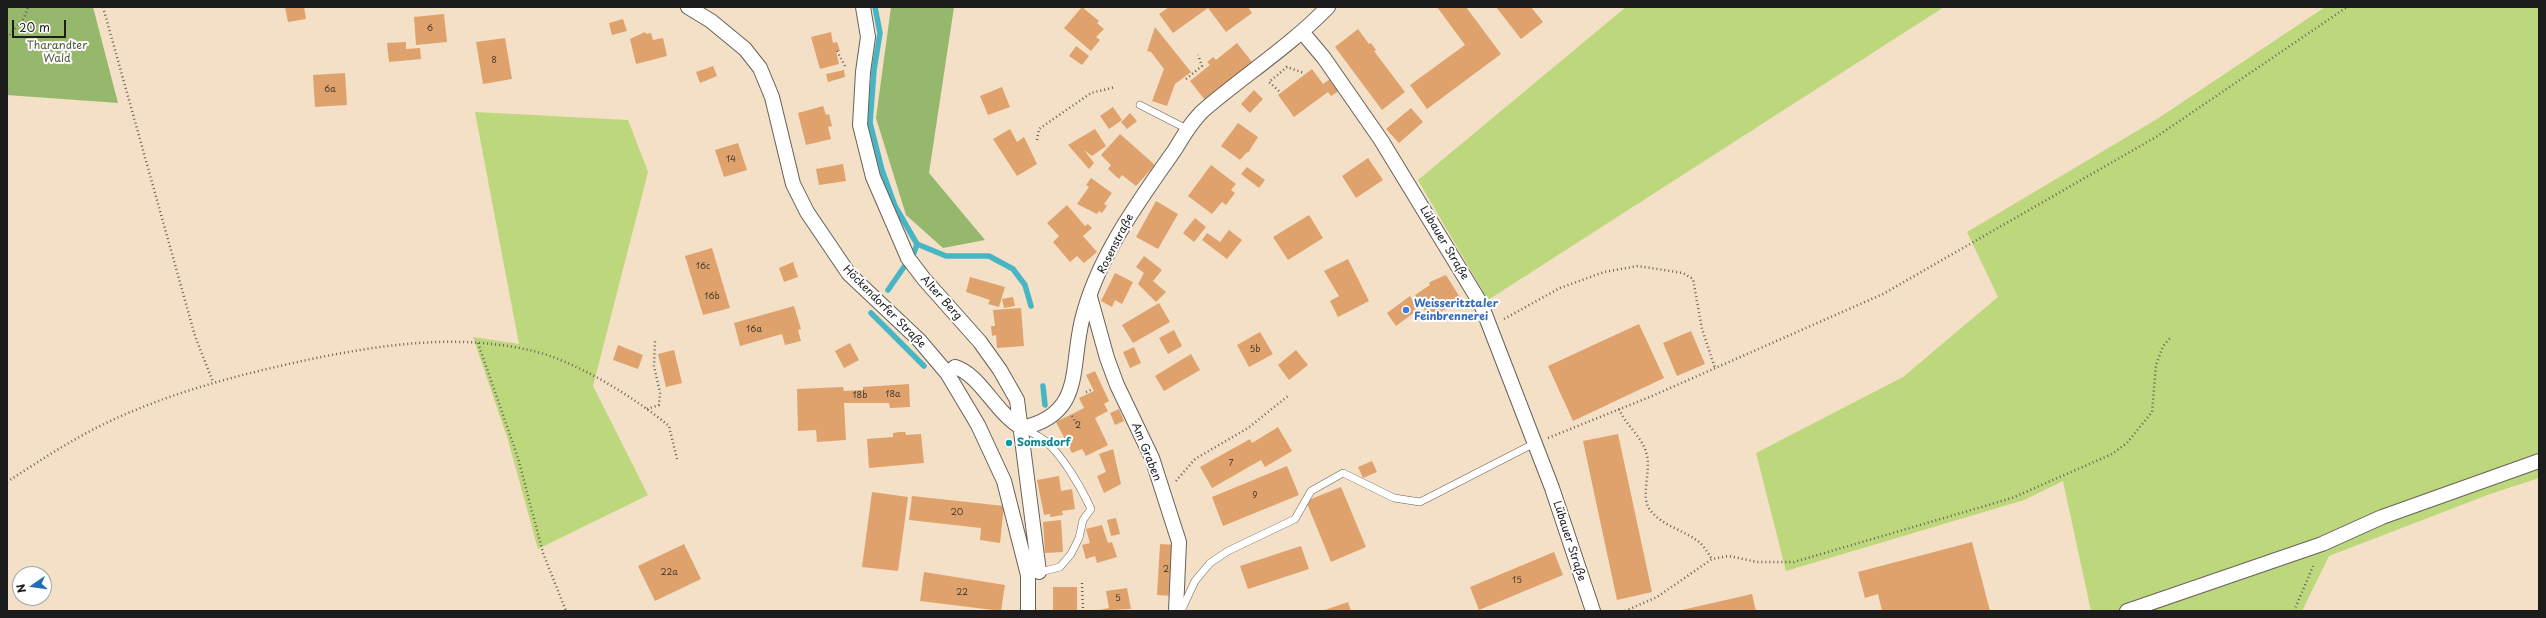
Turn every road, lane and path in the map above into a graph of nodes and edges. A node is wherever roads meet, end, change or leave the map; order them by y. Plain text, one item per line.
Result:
1 (28, 7) edge
2 (103, 7) edge
3 (688, 7) edge
4 (863, 7) edge
5 (1328, 7) edge
6 (2347, 7) edge
7 (1303, 32) junction
8 (7, 38) edge
9 (838, 51) dead end
10 (1198, 55) dead end
11 (845, 66) dead end
12 (1304, 73) dead end
13 (1186, 79) dead end
14 (1116, 87) dead end
15 (1279, 91) dead end
16 (1140, 105) dead end
17 (1189, 130) junction
18 (1037, 140) dead end
19 (1090, 296) junction
20 (1489, 327) junction
21 (2171, 337) dead end
22 (655, 341) dead end
23 (478, 343) junction
24 (1715, 368) junction
25 (947, 373) junction
26 (213, 382) junction
27 (1288, 396) dead end
28 (646, 409) junction
29 (1619, 409) junction
30 (1022, 428) junction
31 (1535, 443) junction
32 (677, 459) dead end
33 (2539, 461) edge
34 (7, 482) edge
35 (1165, 501) junction
36 (2322, 544) junction
37 (1712, 559) junction
38 (1033, 574) junction
39 (1082, 583) dead end
40 (566, 611) edge
41 (1028, 611) edge
42 (1083, 611) edge
43 (1176, 611) edge
44 (1181, 611) edge
45 (1592, 611) edge
46 (1625, 611) edge
47 (2127, 611) edge
48 (2294, 611) edge

1 - 8 path
2 - 26 path
3 - 25 street, Höckendorfer Straße
4 - 30 street, Alter Berg
5 - 7 street, Rosenstraße
6 - 24 path
7 - 17 street, Rosenstraße
7 - 20 street, Lübauer Straße
9 - 11 path
10 - 13 path
12 - 15 path
14 - 18 path
16 - 17 lane
17 - 19 street, Rosenstraße
19 - 30 street, Rosenstraße
19 - 35 street, Am Graben
20 - 24 path
20 - 31 street, Lübauer Straße
21 - 37 path
22 - 28 path
23 - 26 path
23 - 28 path
23 - 40 path
24 - 29 path
25 - 30 street
25 - 38 street, Höckendorfer Straße
26 - 34 path
27 - 35 path
28 - 32 path
29 - 31 path
29 - 37 path
30 - 38 street, Alter Berg
30 - 38 lane
31 - 44 lane
31 - 45 street, Lübauer Straße
33 - 36 street
35 - 43 street, Am Graben
36 - 47 street
36 - 48 path
37 - 46 path
38 - 41 street, Höckendorfer Straße
39 - 42 path

